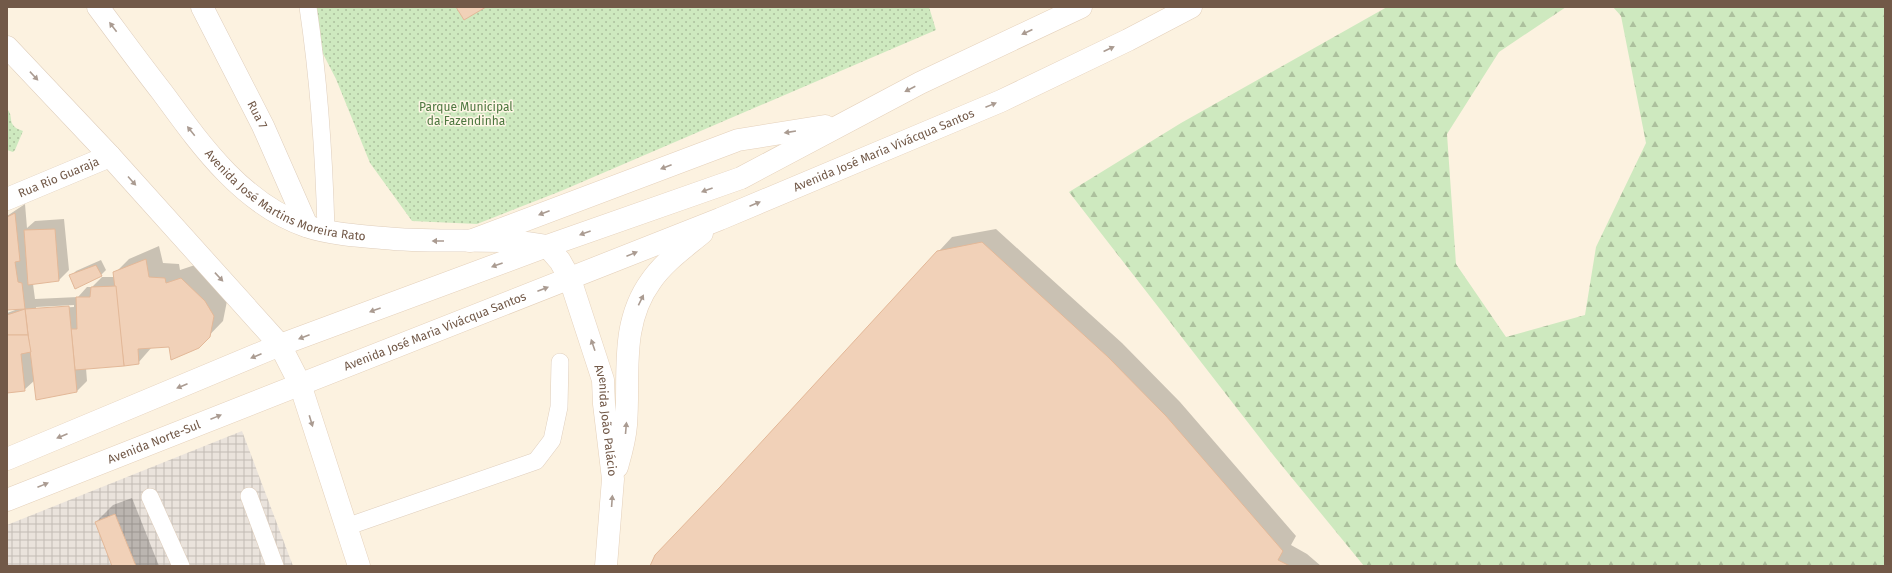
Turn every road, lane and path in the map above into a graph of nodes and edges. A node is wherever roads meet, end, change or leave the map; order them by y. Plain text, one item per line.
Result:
1 (98, 7) edge
2 (202, 7) edge
3 (308, 7) edge
4 (1081, 7) edge
5 (1192, 7) edge
6 (7, 47) edge
7 (842, 123) junction
8 (110, 156) junction
9 (7, 199) edge
10 (720, 219) junction
11 (316, 228) junction
12 (470, 241) junction
13 (547, 246) junction
14 (570, 279) junction
15 (280, 346) junction
16 (560, 362) dead end
17 (300, 384) junction
18 (7, 459) edge
19 (613, 479) junction
20 (249, 496) dead end
21 (150, 497) dead end
22 (7, 500) edge
23 (346, 527) junction
24 (610, 529) junction
25 (181, 566) edge
26 (275, 566) edge
27 (359, 566) edge
28 (590, 566) edge
29 (606, 566) edge

11 -> 1 main road, Avenida José Martins Moreira Rato
2 - 11 main road, Rua 7
3 - 11 lane
4 -> 7 main road
10 -> 5 main road, Avenida José Maria Vivácqua Santos
6 -> 8 main road
7 -> 12 main road
7 -> 13 main road
8 - 9 main road, Rua Rio Guaraja
8 -> 15 main road
14 -> 10 main road, Avenida José Maria Vivácqua Santos
19 -> 10 main road
12 -> 11 main road, Avenida José Martins Moreira Rato
12 - 13 main road, Avenida José Martins Moreira Rato
13 - 14 main road
13 -> 15 main road
17 -> 14 main road, Avenida José Maria Vivácqua Santos
19 -> 14 main road, Avenida João Palácio
15 - 17 main road
15 -> 18 main road
16 - 23 lane
22 -> 17 main road, Avenida Norte-Sul
17 -> 23 main road
24 -> 19 main road, Avenida João Palácio
20 - 26 lane
21 - 25 lane
23 - 27 main road
24 - 28 main road
24 - 29 main road, Avenida João Palácio

